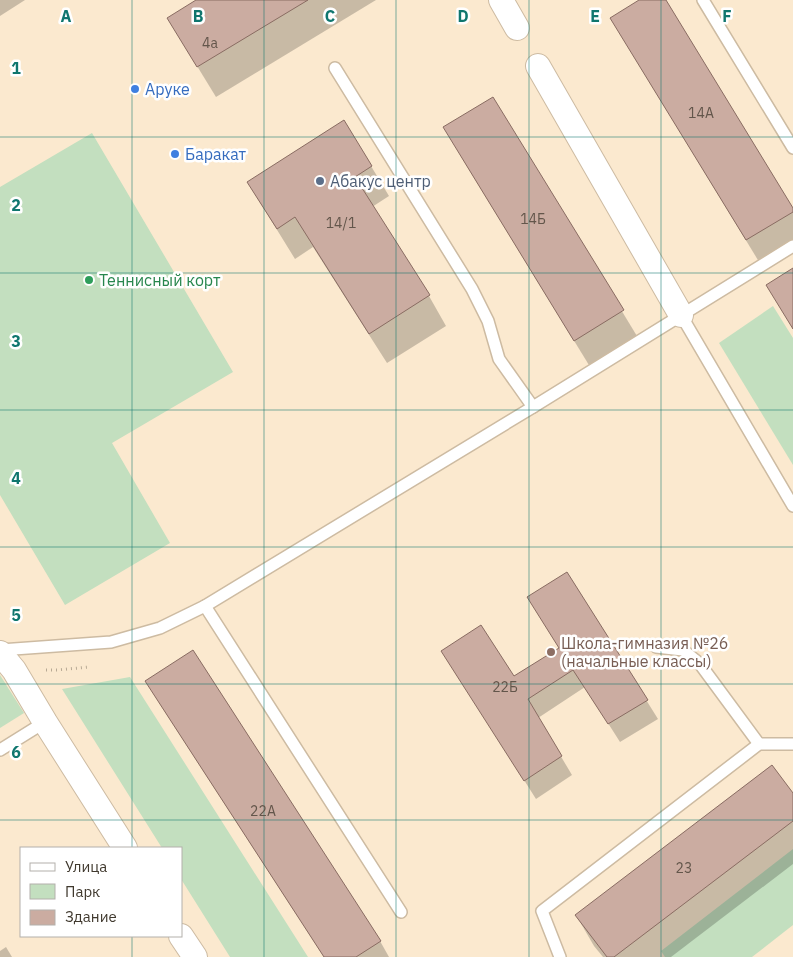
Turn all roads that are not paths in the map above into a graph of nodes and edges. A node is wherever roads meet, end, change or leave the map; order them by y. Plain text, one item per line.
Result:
1 (501, 0) edge
2 (703, 0) edge
3 (517, 28) dead end
4 (538, 66) dead end
5 (335, 68) dead end
6 (793, 148) edge
7 (793, 246) edge
8 (681, 315) junction
9 (533, 407) junction
10 (793, 506) edge
11 (205, 606) junction
12 (656, 647) dead end
13 (0, 651) edge
14 (45, 722) junction
15 (759, 744) junction
16 (793, 744) edge
17 (0, 750) edge
18 (124, 847) edge
19 (401, 912) dead end
20 (182, 937) edge
21 (195, 957) edge
22 (560, 957) edge

1 - 3 street
2 - 6 lane
4 - 8 street
5 - 9 lane
7 - 8 lane
8 - 9 lane
8 - 10 lane
9 - 11 lane
11 - 13 lane
11 - 19 lane
12 - 15 lane
13 - 14 street
14 - 17 lane
14 - 18 street
15 - 16 lane
15 - 22 lane
20 - 21 street

